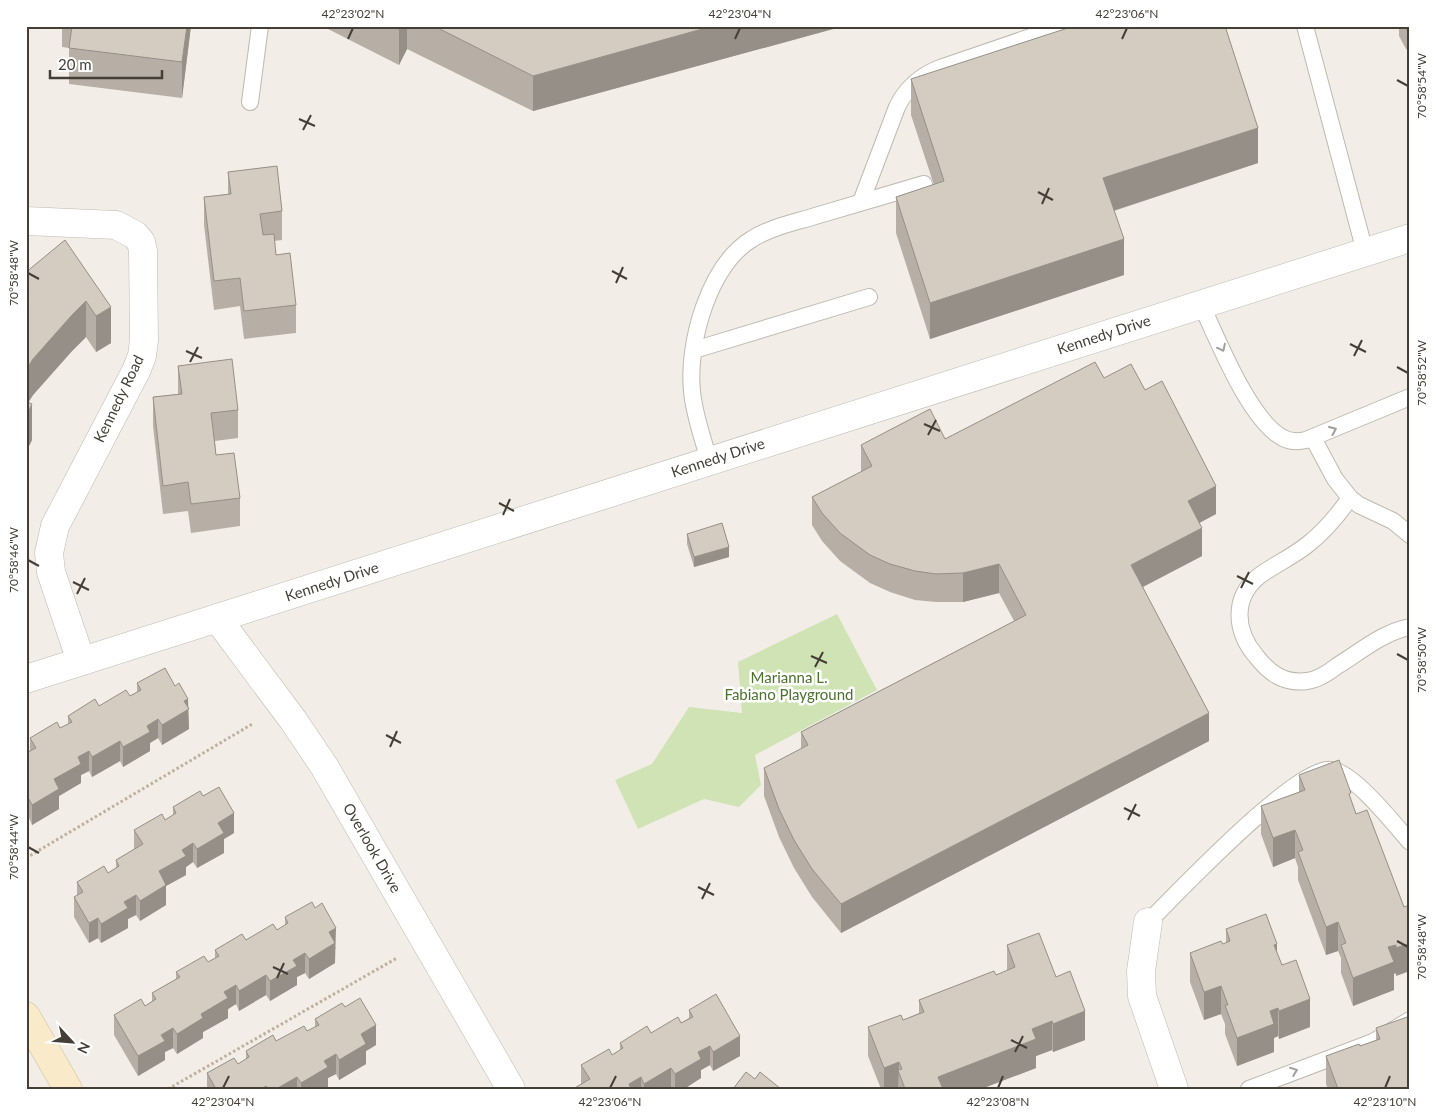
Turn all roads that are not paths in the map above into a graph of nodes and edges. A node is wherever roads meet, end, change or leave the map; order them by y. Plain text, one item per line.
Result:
1 (260, 26) edge
2 (1305, 26) edge
3 (1060, 27) edge
4 (250, 102) dead end
5 (924, 184) dead end
6 (861, 202) junction
7 (26, 221) edge
8 (1410, 238) edge
9 (1365, 252) junction
10 (869, 297) dead end
11 (1201, 304) junction
12 (694, 350) junction
13 (1410, 397) edge
14 (1313, 438) junction
15 (709, 461) junction
16 (1350, 498) junction
17 (1410, 535) edge
18 (217, 618) junction
19 (1410, 627) edge
20 (81, 662) junction
21 (26, 679) edge
22 (1410, 842) edge
23 (1148, 922) joint
24 (26, 1016) edge
25 (1410, 1020) edge
26 (68, 1089) edge
27 (511, 1089) edge
28 (1174, 1089) edge
29 (1249, 1089) edge

1 - 4 lane
2 - 9 lane
3 - 6 lane
5 - 6 lane
6 - 12 lane
7 - 20 street, Kennedy Road
8 - 9 street, Kennedy Drive
9 - 11 street, Kennedy Drive
10 - 12 lane
11 -> 14 lane
11 - 15 street, Kennedy Drive
12 - 15 lane
14 -> 13 lane
14 - 16 lane
15 - 18 street, Kennedy Drive
16 - 17 lane
16 - 19 lane
18 - 20 street, Kennedy Drive
18 - 27 street, Overlook Drive
20 - 21 street, Kennedy Drive
22 - 23 lane
23 - 28 street
24 - 26 main road
29 -> 25 lane

